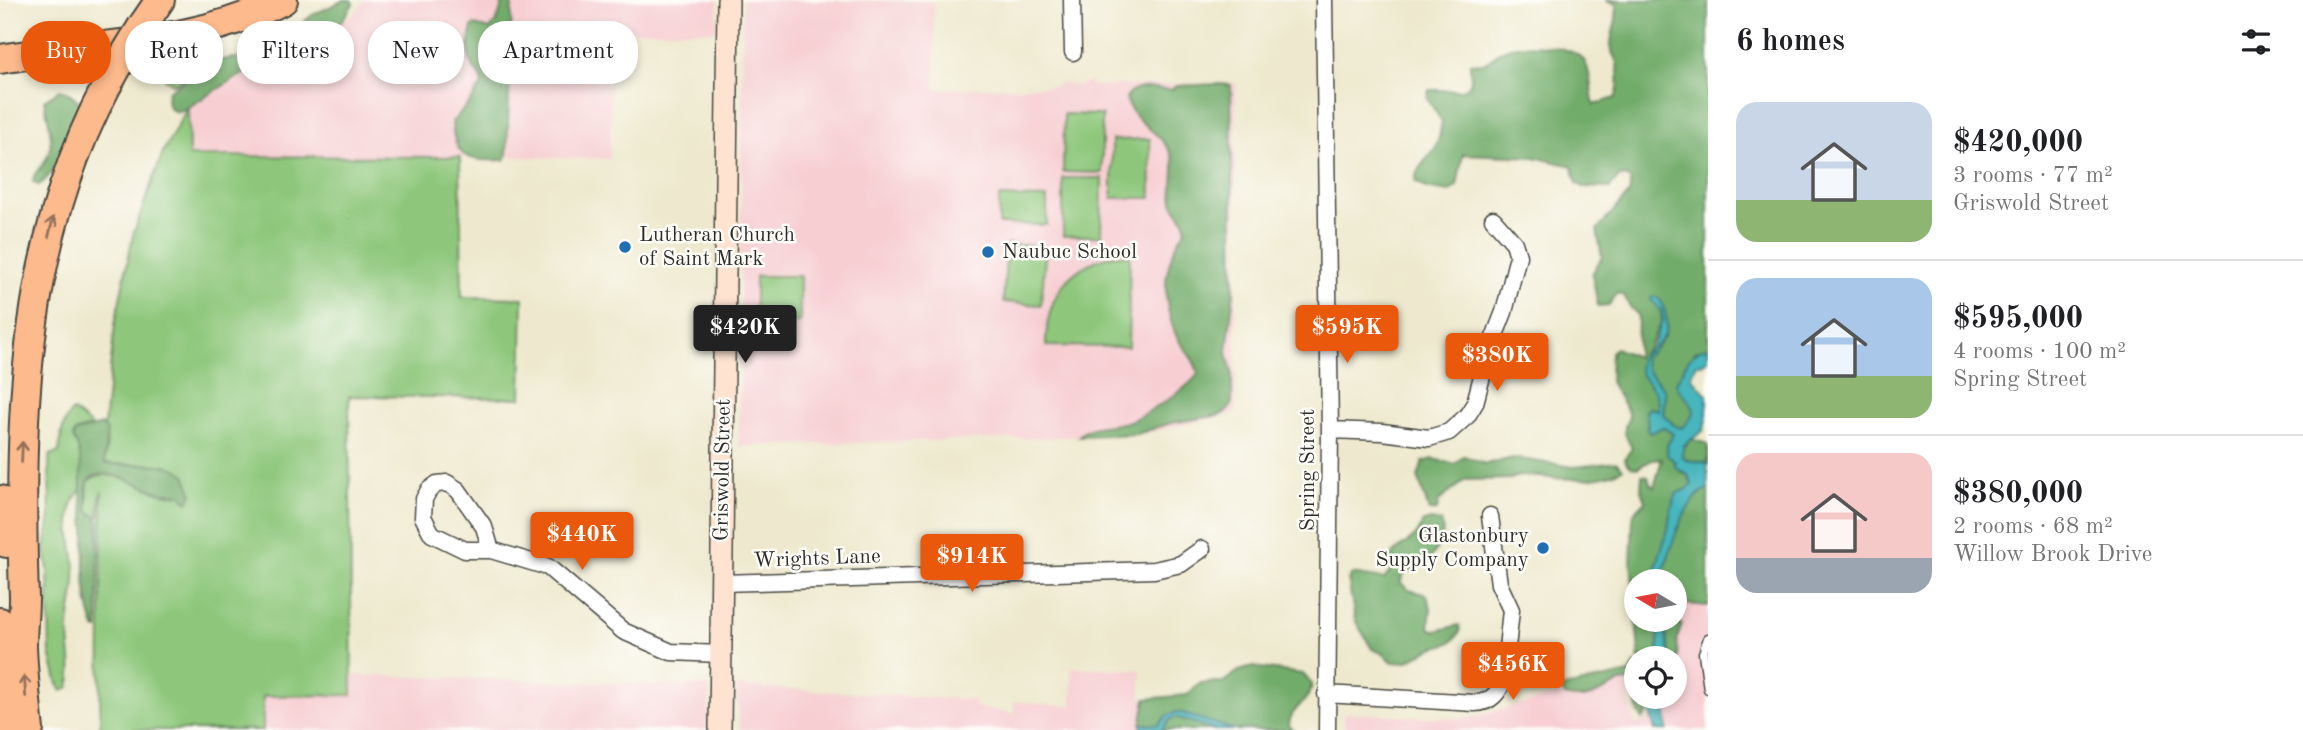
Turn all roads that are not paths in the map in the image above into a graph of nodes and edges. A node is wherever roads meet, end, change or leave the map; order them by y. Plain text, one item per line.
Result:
1 (160, 0) edge
2 (283, 0) edge
3 (728, 0) edge
4 (1072, 0) edge
5 (1324, 0) edge
6 (1073, 52) dead end
7 (0, 59) edge
8 (1493, 219) dead end
9 (1330, 430) junction
10 (0, 500) edge
11 (1490, 516) dead end
12 (1202, 549) dead end
13 (491, 550) junction
14 (722, 583) junction
15 (0, 622) edge
16 (1708, 638) edge
17 (22, 643) junction
18 (721, 654) junction
19 (1708, 689) edge
20 (1326, 694) junction
21 (0, 717) edge
22 (5, 730) edge
23 (29, 730) edge
24 (720, 730) edge
25 (1327, 730) edge

17 -> 1 highway, bridge
2 - 7 highway
3 - 14 main road, Griswold Street
4 - 6 street
5 - 9 street, Spring Street
8 - 9 street
9 - 20 street, Spring Street
10 - 17 highway
11 - 20 street
12 - 14 street, Wrights Lane
13 - 13 street
13 - 18 street
14 - 18 main road, Griswold Street
15 - 22 highway
16 - 19 lane
23 -> 17 highway
18 - 24 main road, Griswold Street
20 - 25 street, Spring Street
21 - 22 highway

